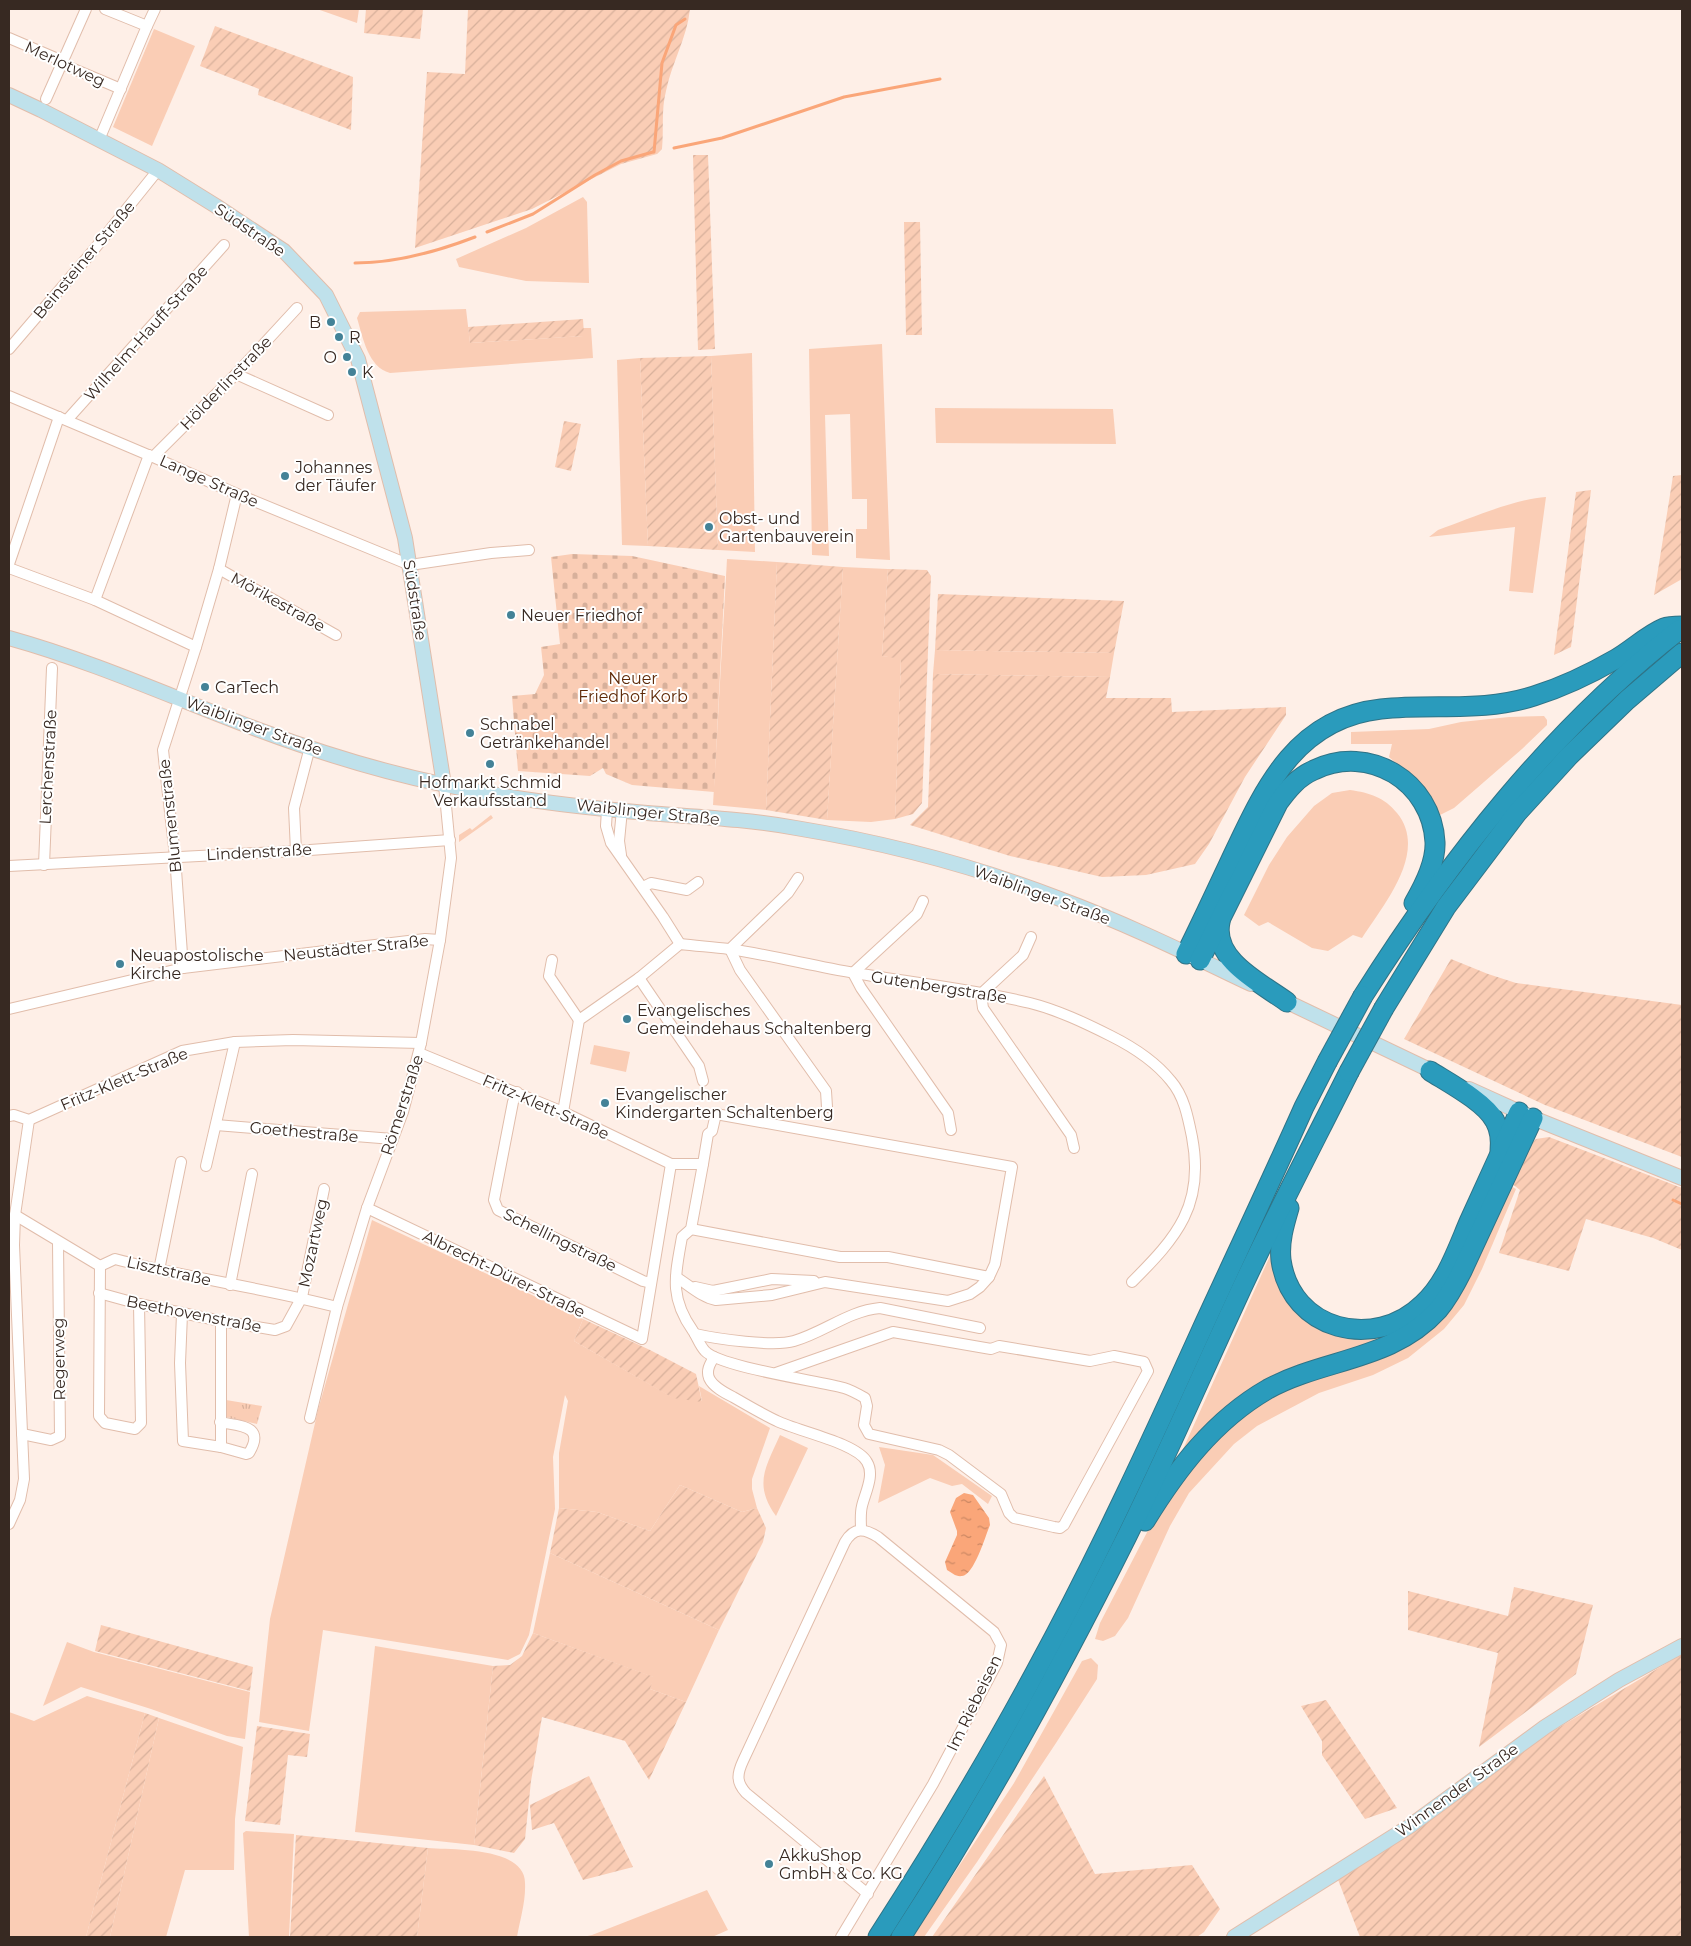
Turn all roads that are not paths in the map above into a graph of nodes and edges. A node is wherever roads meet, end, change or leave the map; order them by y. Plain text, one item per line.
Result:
1 (86, 9) edge
2 (105, 9) edge
3 (155, 9) edge
4 (148, 26) junction
5 (9, 38) edge
6 (62, 64) junction
7 (121, 89) junction
8 (9, 96) edge
9 (46, 99) dead end
10 (99, 140) junction
11 (158, 170) junction
12 (224, 245) dead end
13 (297, 308) dead end
14 (9, 349) edge
15 (236, 374) junction
16 (9, 396) edge
17 (328, 415) dead end
18 (63, 419) junction
19 (151, 456) junction
20 (237, 494) junction
21 (529, 550) dead end
22 (10, 559) edge
23 (410, 565) junction
24 (9, 568) edge
25 (219, 569) junction
26 (95, 600) junction
27 (1682, 627) edge
28 (336, 635) dead end
29 (9, 638) edge
30 (196, 647) junction
31 (1682, 653) edge
32 (52, 668) dead end
33 (179, 698) junction
34 (310, 747) junction
35 (444, 785) junction
36 (607, 809) junction
37 (622, 810) junction
38 (450, 840) junction
39 (296, 851) junction
40 (176, 856) junction
41 (623, 860) junction
42 (9, 866) edge
43 (44, 866) junction
44 (798, 878) dead end
45 (698, 882) dead end
46 (643, 888) junction
47 (923, 901) dead end
48 (1221, 916) junction
49 (1404, 931) junction
50 (1031, 937) dead end
51 (440, 940) junction
52 (680, 944) junction
53 (730, 949) junction
54 (1193, 957) junction
55 (552, 960) dead end
56 (184, 968) junction
57 (853, 973) junction
58 (639, 978) junction
59 (981, 994) junction
60 (1287, 1002) junction
61 (9, 1009) edge
62 (579, 1020) junction
63 (235, 1042) junction
64 (420, 1048) junction
65 (1430, 1071) junction
66 (704, 1081) dead end
67 (517, 1092) junction
68 (827, 1106) dead end
69 (563, 1112) junction
70 (1526, 1115) junction
71 (9, 1116) edge
72 (29, 1120) junction
73 (216, 1125) junction
74 (951, 1130) dead end
75 (393, 1139) junction
76 (1074, 1148) dead end
77 (1500, 1154) junction
78 (181, 1162) dead end
79 (671, 1164) junction
80 (703, 1164) junction
81 (206, 1166) dead end
82 (252, 1174) dead end
83 (1298, 1175) junction
84 (1682, 1178) edge
85 (324, 1189) dead end
86 (367, 1208) junction
87 (16, 1215) junction
88 (691, 1229) junction
89 (58, 1242) junction
90 (100, 1266) junction
91 (159, 1270) junction
92 (989, 1276) junction
93 (676, 1277) junction
94 (825, 1282) junction
95 (1132, 1282) dead end
96 (651, 1283) junction
97 (687, 1284) junction
98 (230, 1285) junction
99 (99, 1293) junction
100 (302, 1298) junction
101 (139, 1304) junction
102 (337, 1307) junction
103 (182, 1314) junction
104 (221, 1322) junction
105 (980, 1328) dead end
106 (695, 1334) junction
107 (714, 1357) junction
108 (776, 1373) junction
109 (310, 1418) dead end
110 (220, 1422) junction
111 (22, 1434) junction
112 (222, 1447) junction
113 (9, 1524) edge
114 (861, 1530) junction
115 (1128, 1534) junction
116 (1682, 1646) edge
117 (868, 1894) junction
118 (841, 1937) edge
119 (878, 1937) edge
120 (901, 1937) edge
121 (1234, 1937) edge

1 - 6 street
2 - 4 street
3 - 4 street
4 - 7 street
5 - 6 street, Merlotweg
6 - 7 street, Merlotweg
6 - 9 street
7 - 10 street
8 - 10 street, Südstraße
10 - 11 street, Südstraße
11 - 14 street, Beinsteiner Straße
11 - 23 street, Südstraße
12 - 18 street, Wilhelm-Hauff-Straße
13 - 15 street, Hölderlinstraße
15 - 17 street
15 - 19 street, Hölderlinstraße
16 - 18 street, Lange Straße
18 - 19 street, Lange Straße
18 - 22 street, Wilhelm-Hauff-Straße
19 - 20 street, Lange Straße
19 - 26 street, Hölderlinstraße
20 - 23 street, Lange Straße
20 - 25 street, Blumenstraße
21 - 23 street
23 - 35 street, Südstraße
24 - 26 street
25 - 28 street, Mörikestraße
25 - 30 street, Blumenstraße
26 - 30 street
27 - 49 highway
27 - 54 highway
29 - 33 street, Waiblinger Straße
30 - 33 street, Blumenstraße
31 - 83 highway, bridge
32 - 43 street, Lerchenstraße
33 - 34 street, Waiblinger Straße
33 - 40 street, Blumenstraße
34 - 35 street, Waiblinger Straße
34 - 39 street
35 - 36 street, Waiblinger Straße
35 - 38 street, Römerstraße
36 - 37 street, Waiblinger Straße
36 - 41 street
37 - 41 street
37 - 54 street, Waiblinger Straße
38 - 39 street, Lindenstraße
38 - 51 street, Römerstraße
39 - 40 street, Lindenstraße
40 - 43 street, Lindenstraße
40 - 56 street, Blumenstraße
41 - 46 street
42 - 43 street, Lindenstraße
44 - 53 street
45 - 46 street
46 - 52 street
47 - 57 street
48 - 49 highway
48 - 54 highway
48 - 60 highway
49 - 119 highway, bridge
50 - 59 street
51 - 56 street, Neustädter Straße
51 - 64 street, Römerstraße
52 - 53 street, Gutenbergstraße
52 - 58 street
53 - 57 street, Gutenbergstraße
53 - 68 street
54 - 60 street, Waiblinger Straße
55 - 62 street
56 - 61 street, Neustädter Straße
57 - 59 street, Gutenbergstraße
57 - 74 street
58 - 62 street
58 - 66 street
59 - 76 street
59 - 95 street, Gutenbergstraße
60 - 65 street, Waiblinger Straße
62 - 69 street
63 - 64 street, Fritz-Klett-Straße
63 - 72 street, Fritz-Klett-Straße
63 - 73 street
64 - 67 street, Fritz-Klett-Straße
64 - 75 street, Römerstraße
65 - 70 street, Waiblinger Straße
65 - 77 highway
67 - 69 street, Fritz-Klett-Straße
67 - 96 street, Schellingstraße
69 - 79 street, Fritz-Klett-Straße
70 - 77 highway
70 - 84 street, Waiblinger Straße
70 - 115 highway
71 - 72 street
72 - 87 street
73 - 75 street, Goethestraße
73 - 81 street
75 - 86 street, Römerstraße
77 - 83 highway
78 - 91 street
79 - 80 street
79 - 96 street
80 - 88 street
80 - 92 street
82 - 98 street
83 - 115 highway
85 - 100 street, Mozartweg
86 - 96 street, Albrecht-Dürer-Straße
86 - 102 street, Römerstraße
87 - 89 street
87 - 111 street
88 - 92 street
88 - 93 street
89 - 90 street
89 - 111 street, Regerweg
90 - 91 street, Lisztstraße
90 - 99 street
91 - 98 street, Lisztstraße
92 - 94 street
93 - 97 street
93 - 106 street
94 - 97 street
94 - 97 street
98 - 100 street, Lisztstraße
99 - 101 street, Beethovenstraße
99 - 101 street
100 - 102 street, Lisztstraße
100 - 104 street, Beethovenstraße
101 - 103 street, Beethovenstraße
102 - 109 street, Römerstraße
103 - 104 street, Beethovenstraße
103 - 112 street
104 - 110 street
105 - 106 street
106 - 107 street
107 - 108 street
107 - 114 street
108 - 108 street
110 - 112 street
110 - 112 street
111 - 113 street
114 - 117 street
114 - 117 street, Im Riebeisen
115 - 120 highway
116 - 121 street, Winnender Straße
117 - 118 street, Im Riebeisen

